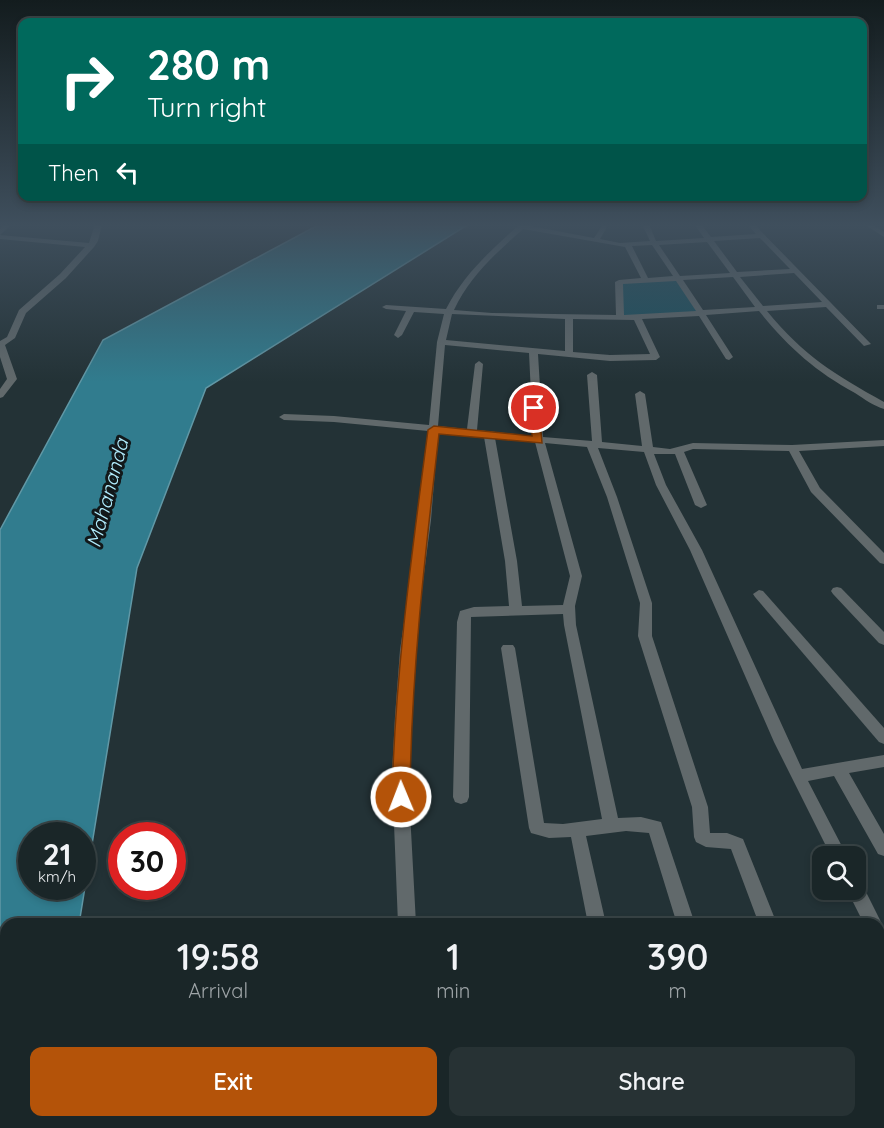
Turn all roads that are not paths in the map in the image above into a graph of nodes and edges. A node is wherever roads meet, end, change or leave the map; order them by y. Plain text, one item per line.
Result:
1 (62, 277) edge
2 (470, 277) edge
3 (678, 277) junction
4 (685, 277) edge
5 (738, 277) edge
6 (801, 277) edge
7 (645, 279) joint
8 (828, 304) junction
9 (386, 308) dead end
10 (763, 309) junction
11 (411, 310) junction
12 (448, 313) junction
13 (701, 313) junction
14 (637, 317) junction
15 (569, 318) junction
16 (620, 318) junction
17 (398, 335) dead end
18 (441, 342) junction
19 (867, 344) dead end
20 (533, 350) junction
21 (568, 353) junction
22 (729, 357) dead end
23 (479, 364) dead end
24 (592, 375) dead end
25 (640, 394) dead end
26 (0, 395) edge
27 (884, 406) edge
28 (285, 417) dead end
29 (434, 430) junction
30 (472, 433) junction
31 (489, 435) junction
32 (538, 440) junction
33 (884, 442) edge
34 (594, 445) junction
35 (792, 448) junction
36 (648, 450) junction
37 (678, 450) junction
38 (701, 506) dead end
39 (884, 560) edge
40 (837, 591) dead end
41 (759, 594) dead end
42 (569, 609) junction
43 (516, 610) junction
44 (884, 640) edge
45 (508, 648) dead end
46 (884, 738) edge
47 (884, 761) edge
48 (838, 769) junction
49 (798, 776) junction
50 (461, 797) dead end
51 (611, 824) junction
52 (577, 829) junction
53 (834, 846) edge
54 (884, 849) edge
55 (861, 900) edge
56 (407, 918) edge
57 (596, 918) edge
58 (684, 918) edge
59 (766, 918) edge
60 (870, 918) edge

1 - 26 street
2 - 12 street
3 - 4 street
3 - 7 street
3 - 13 street
5 - 10 street
6 - 8 street
7 - 16 street
8 - 10 street
8 - 19 street
9 - 11 street
10 - 13 street
10 - 27 street
11 - 12 street
11 - 17 street
12 - 15 street
12 - 18 street
13 - 14 street
13 - 22 street
14 - 16 street
14 - 21 street
15 - 16 street
15 - 21 street
18 - 20 street
18 - 29 street
20 - 21 street
20 - 32 street
23 - 30 street
24 - 34 street
25 - 36 street
28 - 29 street
29 - 30 street
29 - 56 street
30 - 31 street
31 - 32 street
31 - 43 street
32 - 34 street
32 - 42 street
33 - 35 street
34 - 36 street
34 - 59 street
35 - 37 street
35 - 39 street
36 - 37 street
36 - 49 street
37 - 38 street
40 - 44 street
41 - 46 street
42 - 43 street
42 - 51 street
43 - 50 street
45 - 52 street
47 - 48 street
48 - 49 street
48 - 54 street
49 - 53 street
51 - 52 street
51 - 58 street
52 - 57 street
55 - 60 street

